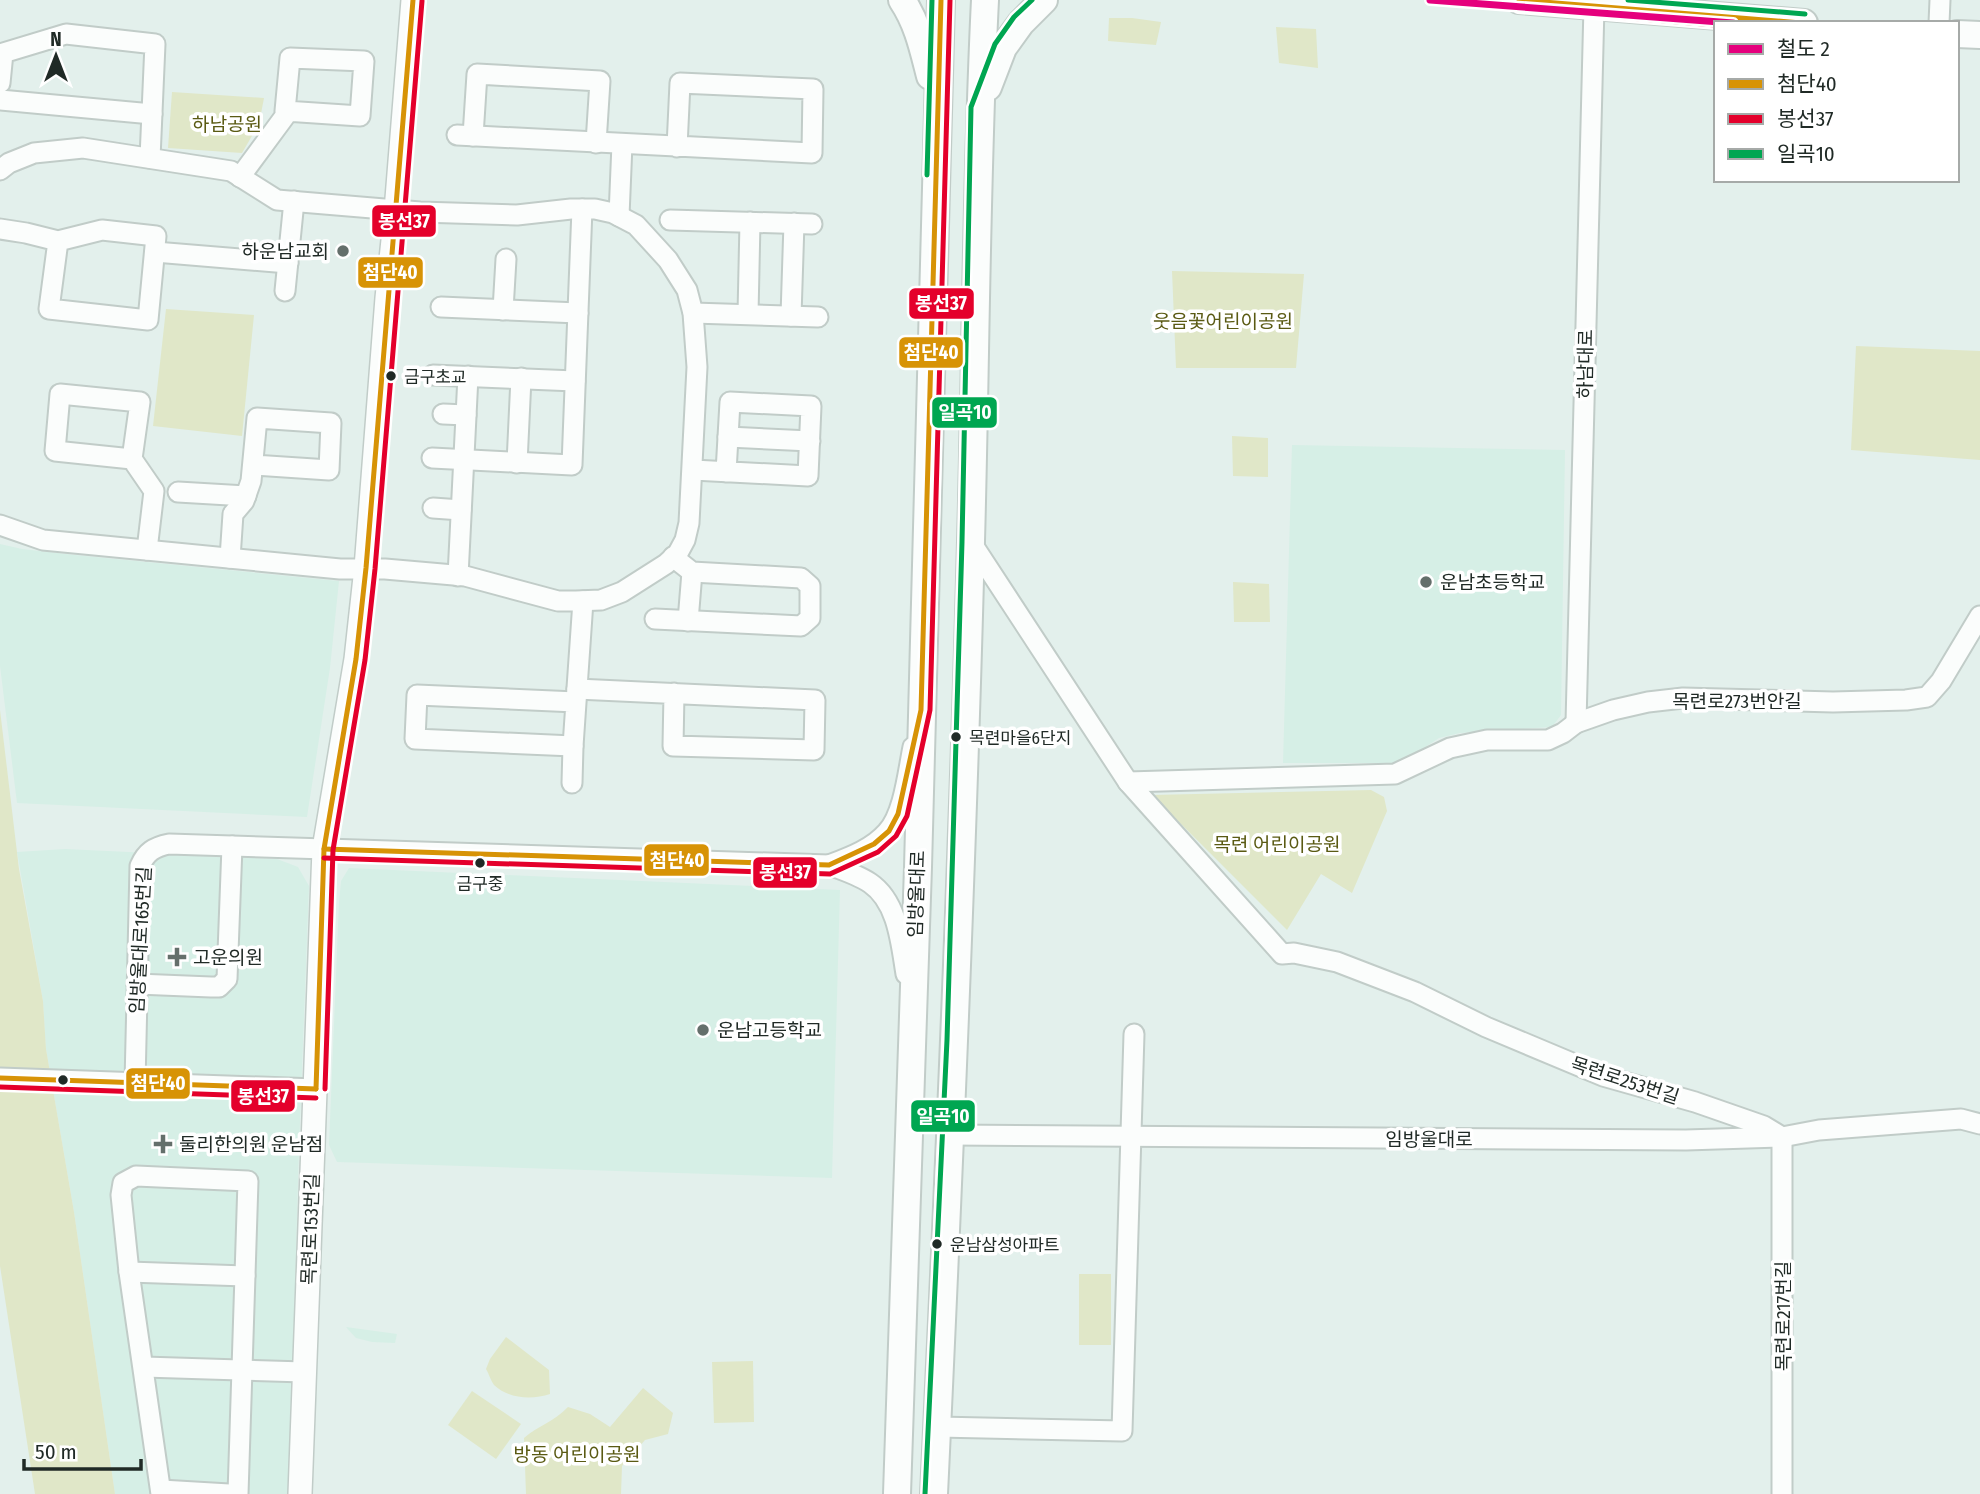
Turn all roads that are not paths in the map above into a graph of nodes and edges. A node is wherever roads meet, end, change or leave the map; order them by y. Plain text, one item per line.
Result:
1 (413, 0) edge
2 (902, 0) edge
3 (941, 0) edge
4 (985, 0) edge
5 (1044, 0) edge
6 (1519, 0) edge
7 (1940, 0) edge
8 (1594, 6) junction
9 (1779, 21) edge
10 (1939, 21) edge
11 (1959, 34) edge
12 (1980, 36) edge
13 (0, 83) edge
14 (0, 100) edge
15 (938, 108) junction
16 (980, 108) junction
17 (285, 111) junction
18 (152, 114) junction
19 (596, 143) junction
20 (622, 144) junction
21 (677, 146) junction
22 (150, 159) junction
23 (0, 170) edge
24 (240, 177) junction
25 (294, 201) junction
26 (582, 209) junction
27 (396, 211) junction
28 (618, 216) junction
29 (670, 220) dead end
30 (750, 222) junction
31 (0, 229) edge
32 (58, 241) junction
33 (155, 251) junction
34 (506, 259) dead end
35 (288, 263) junction
36 (285, 291) dead end
37 (441, 307) dead end
38 (503, 310) junction
39 (578, 313) junction
40 (693, 313) junction
41 (748, 314) junction
42 (791, 316) junction
43 (818, 317) dead end
44 (433, 374) dead end
45 (468, 376) junction
46 (521, 378) junction
47 (575, 380) junction
48 (443, 414) dead end
49 (466, 415) junction
50 (728, 437) junction
51 (810, 441) junction
52 (432, 458) dead end
53 (132, 460) junction
54 (464, 460) junction
55 (517, 463) junction
56 (253, 465) junction
57 (692, 470) junction
58 (726, 472) junction
59 (178, 492) dead end
60 (246, 496) junction
61 (433, 508) dead end
62 (461, 510) junction
63 (0, 525) edge
64 (971, 542) junction
65 (147, 550) junction
66 (673, 557) junction
67 (230, 558) junction
68 (366, 568) junction
69 (692, 572) junction
70 (458, 576) junction
71 (583, 601) junction
72 (1980, 616) edge
73 (655, 619) dead end
74 (688, 621) junction
75 (674, 693) junction
76 (577, 696) junction
77 (922, 710) junction
78 (1576, 723) junction
79 (573, 746) junction
80 (1128, 782) junction
81 (572, 783) dead end
82 (232, 846) junction
83 (324, 849) junction
84 (830, 865) junction
85 (137, 984) junction
86 (912, 1007) junction
87 (1134, 1034) dead end
88 (0, 1078) edge
89 (135, 1083) junction
90 (316, 1089) junction
91 (1980, 1124) edge
92 (950, 1135) junction
93 (1130, 1137) junction
94 (1782, 1137) junction
95 (129, 1272) junction
96 (245, 1276) junction
97 (144, 1367) junction
98 (243, 1369) junction
99 (304, 1372) junction
100 (938, 1427) junction
101 (940, 1489) edge
102 (161, 1492) edge
103 (229, 1494) edge
104 (238, 1494) edge
105 (300, 1494) edge
106 (897, 1494) edge
107 (1782, 1494) edge

1 - 27 street, 목련로153번길
2 - 15 main road
3 - 15 main road, 임방울대로
4 - 16 main road
5 - 16 main road
6 - 8 main road
7 - 10 street
8 - 9 main road
8 - 78 street, 하남대로
11 - 12 main road
13 - 18 street
14 - 18 street
15 - 77 main road, 임방울대로
16 - 64 main road
17 - 17 street
17 - 24 street
18 - 22 street
19 - 19 street
19 - 20 street
20 - 21 street
20 - 28 street
21 - 21 street
22 - 23 street
22 - 24 street
24 - 25 street
25 - 27 street
25 - 35 street
26 - 27 street
26 - 28 street
26 - 39 street
27 - 68 street, 목련로153번길
28 - 40 street
29 - 30 street
30 - 41 street
30 - 42 street
31 - 32 street
32 - 33 street
32 - 33 street
33 - 35 street
34 - 38 street
35 - 36 street
37 - 38 street
38 - 39 street
39 - 47 street
40 - 41 street
40 - 57 street
41 - 42 street
42 - 43 street
44 - 45 street
45 - 46 street
45 - 49 street
46 - 47 street
46 - 55 street
47 - 55 street
48 - 49 street
49 - 54 street
50 - 51 street
50 - 51 street
50 - 58 street
51 - 58 street
52 - 54 street
53 - 53 street
53 - 65 street
54 - 55 street
54 - 62 street
56 - 56 street
56 - 60 street
57 - 58 street
57 - 66 street
59 - 60 street
60 - 67 street
61 - 62 street
62 - 70 street
63 - 65 street
64 - 80 street
64 - 92 main road
65 - 67 street
66 - 69 street
66 - 71 street
67 - 68 street
68 - 70 street
68 - 83 street, 목련로153번길
69 - 74 street
69 - 74 street
70 - 71 street
71 - 76 street
72 - 78 street, 목련로273번안길
73 - 74 street
75 - 75 street
75 - 76 street
76 - 79 street
76 - 79 street
77 - 84 street
77 - 86 main road, 임방울대로
78 - 80 street, 목련로273번안길
79 - 81 street
80 - 94 street, 목련로253번길
82 - 83 street, 임방울대로165번길
82 - 85 street, 임방울대로165번길
82 - 85 street
83 - 84 street, 임방울대로165번길
83 - 90 street, 목련로153번길
84 - 86 street
85 - 89 street, 임방울대로165번길
86 - 106 main road, 임방울대로
87 - 93 street
88 - 89 street
89 - 90 street
90 - 99 street, 목련로153번길
91 - 94 street
92 - 93 street, 임방울대로
92 - 100 main road
93 - 94 street, 임방울대로
93 - 100 street
94 - 107 street, 목련로217번길
95 - 96 street
95 - 96 street
95 - 97 street
96 - 98 street
97 - 98 street
97 - 102 street
98 - 99 street
98 - 104 street
99 - 105 street, 목련로153번길
100 - 101 main road
102 - 103 street

